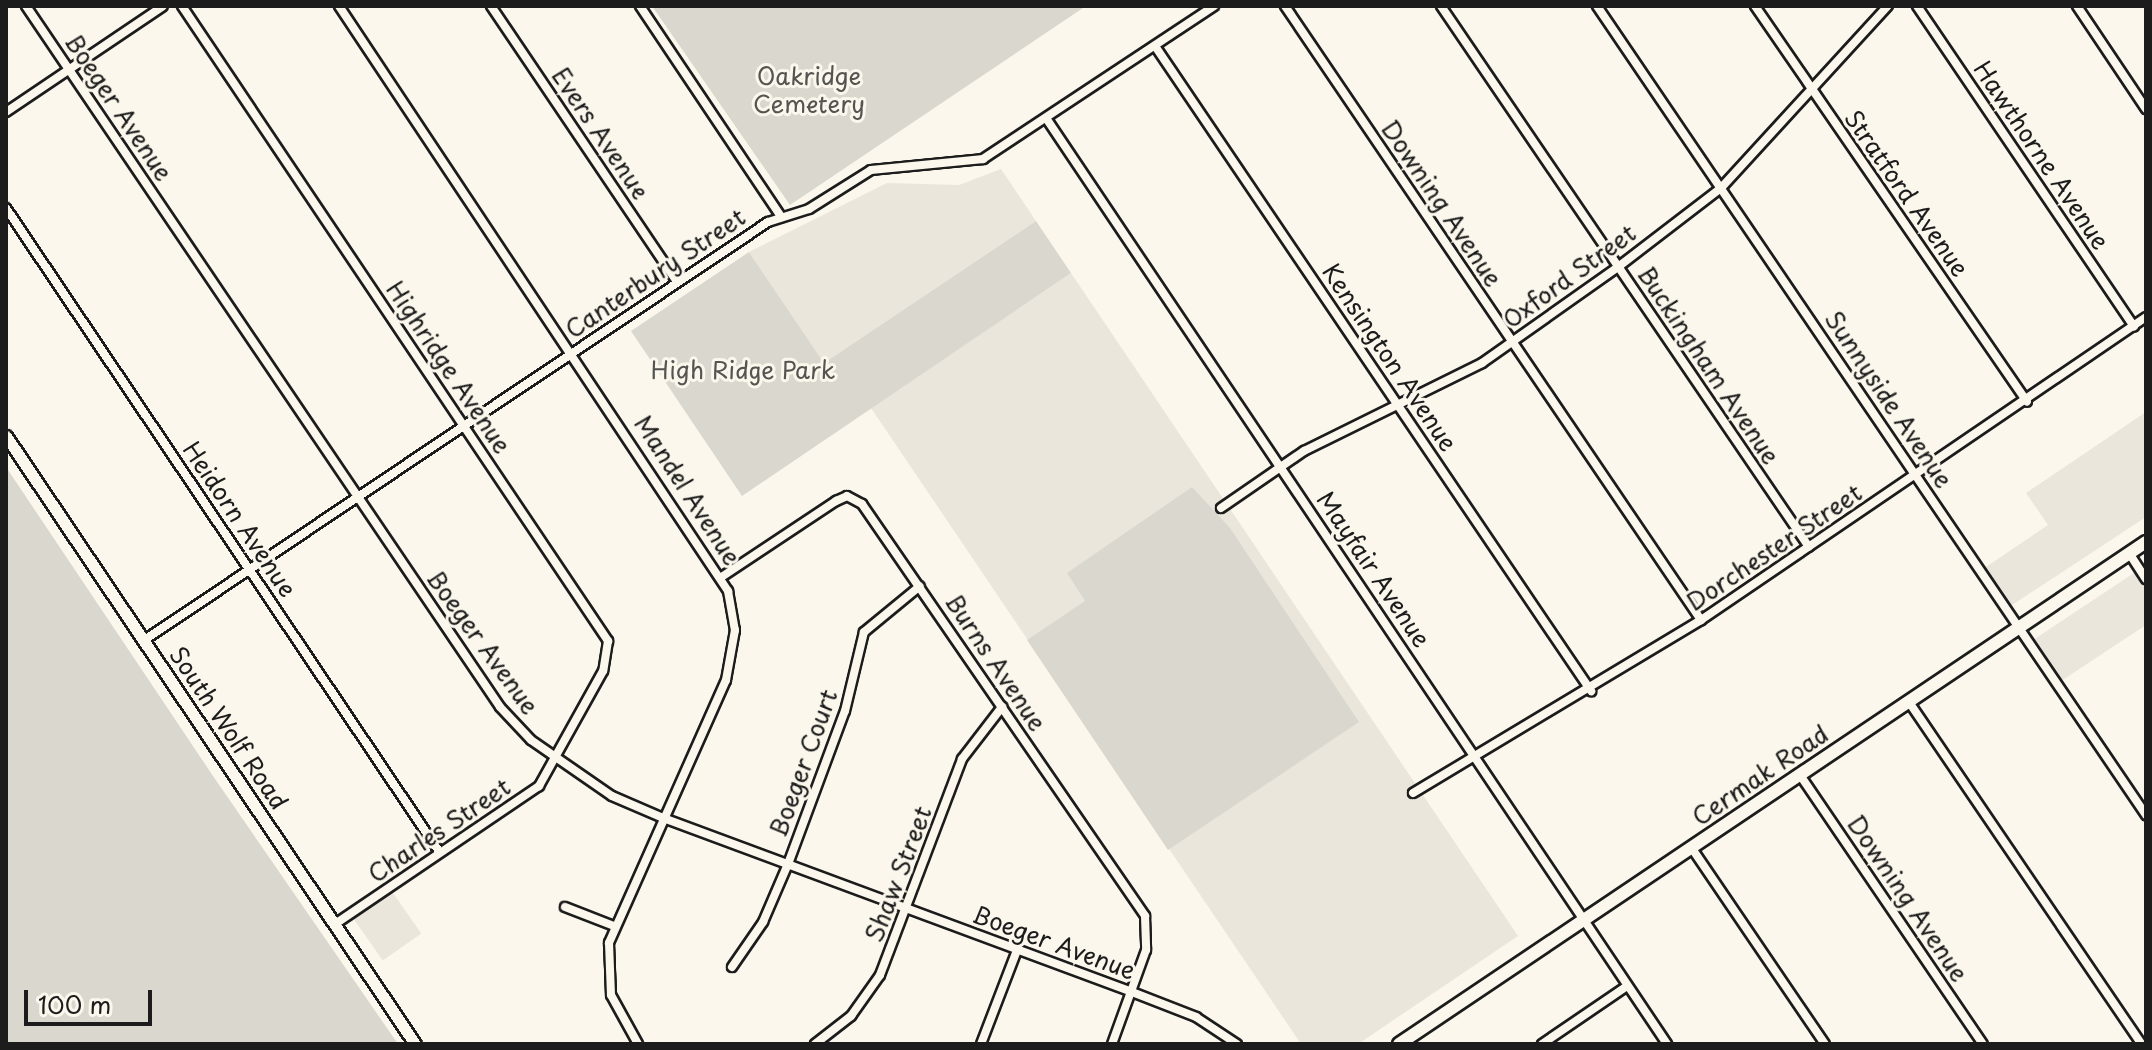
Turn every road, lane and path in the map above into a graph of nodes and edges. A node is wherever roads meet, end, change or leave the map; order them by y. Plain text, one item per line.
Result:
1 (26, 6) edge
2 (163, 6) edge
3 (182, 6) edge
4 (339, 6) edge
5 (491, 6) edge
6 (640, 6) edge
7 (1214, 6) edge
8 (1285, 6) edge
9 (1441, 6) edge
10 (1597, 6) edge
11 (1755, 6) edge
12 (1888, 6) edge
13 (1917, 6) edge
14 (2077, 6) edge
15 (1155, 46) junction
16 (68, 69) junction
17 (1814, 93) junction
18 (2146, 109) edge
19 (6, 112) edge
20 (1046, 118) junction
21 (1721, 188) junction
22 (6, 208) edge
23 (781, 217) junction
24 (1618, 267) junction
25 (677, 282) junction
26 (2146, 317) edge
27 (2134, 326) junction
28 (1512, 343) junction
29 (573, 353) junction
30 (2027, 402) junction
31 (1401, 408) junction
32 (464, 425) junction
33 (6, 436) edge
34 (1281, 468) junction
35 (1917, 475) junction
36 (357, 496) junction
37 (1221, 508) dead end
38 (2146, 542) edge
39 (1809, 547) junction
40 (2129, 553) junction
41 (250, 569) junction
42 (723, 576) junction
43 (2146, 579) edge
44 (920, 586) junction
45 (1701, 620) junction
46 (2019, 627) junction
47 (143, 641) junction
48 (1591, 691) junction
49 (1909, 702) junction
50 (1002, 707) junction
51 (1474, 752) junction
52 (557, 760) junction
53 (1800, 775) junction
54 (1413, 793) dead end
55 (2146, 815) edge
56 (663, 818) junction
57 (1691, 847) junction
58 (440, 853) junction
59 (788, 864) junction
60 (565, 907) dead end
61 (906, 908) junction
62 (1583, 918) junction
63 (335, 924) junction
64 (614, 926) junction
65 (1017, 950) junction
66 (732, 967) dead end
67 (1627, 986) junction
68 (1132, 992) junction
69 (415, 1044) edge
70 (638, 1044) edge
71 (815, 1044) edge
72 (981, 1044) edge
73 (1112, 1044) edge
74 (1237, 1044) edge
75 (1399, 1044) edge
76 (1542, 1044) edge
77 (1667, 1044) edge
78 (1825, 1044) edge
79 (1983, 1044) edge
80 (2141, 1044) edge

1 - 16 street, Boeger Avenue
2 - 16 street
3 - 32 street, Highridge Avenue
4 - 29 street, Mandel Avenue
5 - 25 street, Evers Avenue
6 - 23 street
7 - 15 street, Canterbury Street
8 - 28 street, Downing Avenue
9 - 24 street, Buckingham Avenue
10 - 21 street, Sunnyside Avenue
11 - 17 street, Stratford Avenue
12 - 17 street, Oxford Street
13 - 27 street, Hawthorne Avenue
14 - 18 street
15 - 20 street, Canterbury Street
15 - 31 street, Kensington Avenue
16 - 19 street
16 - 36 street, Boeger Avenue
17 - 21 street, Oxford Street
17 - 30 street, Stratford Avenue
20 - 23 street, Canterbury Street
20 - 34 street, Mayfair Avenue
21 - 24 street, Oxford Street
21 - 35 street, Sunnyside Avenue
22 - 41 street, Heidorn Avenue
23 - 25 street, Canterbury Street
24 - 28 street, Oxford Street
24 - 39 street, Buckingham Avenue
25 - 29 street, Canterbury Street
26 - 27 street, Dorchester Street
27 - 30 street, Dorchester Street
28 - 31 street, Oxford Street
28 - 45 street, Downing Avenue
29 - 32 street, Canterbury Street
29 - 42 street, Mandel Avenue
30 - 35 street, Dorchester Street
31 - 34 street, Oxford Street
31 - 48 street, Kensington Avenue
32 - 36 street, Canterbury Street
32 - 52 street, Highridge Avenue
33 - 47 main road, South Wolf Road
34 - 37 street, Oxford Street
34 - 51 street, Mayfair Avenue
35 - 39 street, Dorchester Street
35 - 46 street, Sunnyside Avenue
36 - 41 street, Canterbury Street
36 - 52 street, Boeger Avenue
38 - 40 main road, Cermak Road
39 - 45 street, Dorchester Street
40 - 43 street
40 - 46 main road, Cermak Road
41 - 47 street, Canterbury Street
41 - 58 street, Heidorn Avenue
42 - 44 street, Burns Avenue
42 - 56 street, Mandel Avenue
44 - 50 street, Burns Avenue
44 - 59 street, Boeger Court
45 - 48 street, Dorchester Street
46 - 49 main road, Cermak Road
46 - 55 street, Sunnyside Avenue
47 - 63 main road, South Wolf Road
48 - 51 street, Dorchester Street
49 - 53 main road, Cermak Road
49 - 80 street
50 - 61 street, Shaw Street
50 - 68 street, Burns Avenue
51 - 54 street, Dorchester Street
51 - 62 street, Mayfair Avenue
52 - 56 street, Boeger Avenue
52 - 58 street, Charles Street
53 - 57 main road, Cermak Road
53 - 79 street, Downing Avenue
56 - 59 street, Boeger Avenue
56 - 64 street, Mandel Avenue
57 - 62 main road, Cermak Road
57 - 78 street
58 - 63 street, Charles Street
59 - 61 street, Boeger Avenue
59 - 66 street, Boeger Court
60 - 64 street
61 - 65 street, Boeger Avenue
61 - 71 street, Shaw Street
62 - 67 street, Mayfair Avenue
62 - 75 main road, Cermak Road
63 - 69 main road, South Wolf Road
64 - 70 street, Mandel Avenue
65 - 68 street, Boeger Avenue
65 - 72 street
67 - 76 street
67 - 77 street, Mayfair Avenue
68 - 73 street, Burns Avenue
68 - 74 street, Boeger Avenue

